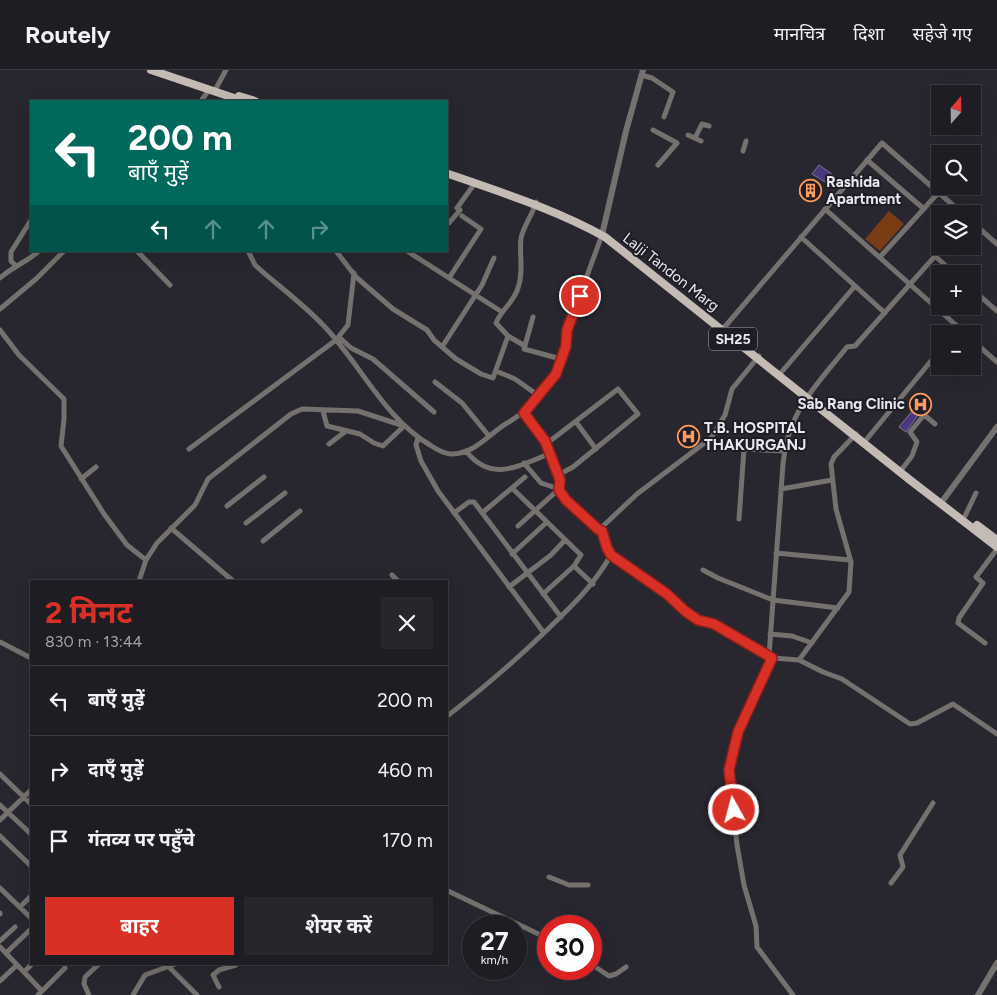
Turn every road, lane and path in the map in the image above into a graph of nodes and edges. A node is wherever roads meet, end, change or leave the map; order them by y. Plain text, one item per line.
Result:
1 (151, 70) edge
2 (164, 70) edge
3 (226, 70) edge
4 (642, 73) edge
5 (213, 90) junction
6 (202, 100) edge
7 (240, 100) edge
8 (251, 100) edge
9 (664, 117) dead end
10 (709, 126) dead end
11 (653, 130) dead end
12 (688, 135) dead end
13 (695, 138) junction
14 (701, 141) dead end
15 (746, 141) dead end
16 (743, 151) dead end
17 (867, 160) junction
18 (658, 165) dead end
19 (448, 172) edge
20 (448, 172) edge
21 (475, 183) junction
22 (931, 185) edge
23 (936, 195) edge
24 (942, 195) edge
25 (536, 203) junction
26 (953, 205) edge
27 (825, 208) junction
28 (924, 209) junction
29 (462, 216) dead end
30 (30, 222) edge
31 (448, 223) edge
32 (981, 230) edge
33 (602, 233) junction
34 (800, 237) junction
35 (997, 244) edge
36 (38, 252) edge
37 (63, 252) edge
38 (138, 252) edge
39 (248, 252) edge
40 (337, 252) edge
41 (409, 252) edge
42 (421, 252) edge
43 (935, 256) joint
44 (880, 257) junction
45 (418, 258) junction
46 (494, 258) dead end
47 (945, 265) edge
48 (16, 266) junction
49 (354, 273) junction
50 (0, 278) edge
51 (449, 278) junction
52 (910, 284) junction
53 (170, 285) dead end
54 (855, 286) junction
55 (475, 294) junction
56 (981, 297) edge
57 (0, 309) edge
58 (997, 311) edge
59 (502, 312) junction
60 (885, 313) junction
61 (534, 317) dead end
62 (956, 325) edge
63 (723, 329) junction
64 (0, 330) edge
65 (508, 336) junction
66 (337, 338) junction
67 (525, 346) junction
68 (442, 347) junction
69 (981, 348) edge
70 (758, 357) junction
71 (561, 359) junction
72 (931, 361) edge
73 (997, 362) edge
74 (496, 371) junction
75 (780, 374) junction
76 (435, 382) dead end
77 (539, 396) junction
78 (808, 396) junction
79 (917, 409) dead end
80 (323, 411) junction
81 (434, 412) dead end
82 (524, 413) junction
83 (924, 415) junction
84 (576, 422) junction
85 (935, 424) dead end
86 (404, 426) junction
87 (997, 427) edge
88 (346, 431) junction
89 (855, 434) junction
90 (490, 436) junction
91 (418, 438) junction
92 (866, 440) junction
93 (329, 444) dead end
94 (546, 444) junction
95 (596, 448) junction
96 (189, 449) dead end
97 (466, 451) junction
98 (784, 451) junction
99 (549, 454) junction
100 (524, 463) junction
101 (96, 468) dead end
102 (902, 469) junction
103 (558, 475) junction
104 (264, 477) dead end
105 (524, 477) dead end
106 (81, 479) junction
107 (832, 480) junction
108 (512, 488) junction
109 (781, 489) junction
110 (559, 490) junction
111 (286, 493) dead end
112 (976, 493) dead end
113 (942, 502) junction
114 (227, 506) dead end
115 (300, 511) dead end
116 (535, 511) junction
117 (454, 513) junction
118 (482, 513) junction
119 (965, 516) junction
120 (739, 519) dead end
121 (547, 522) junction
122 (246, 524) dead end
123 (518, 526) dead end
124 (170, 528) junction
125 (602, 531) junction
126 (566, 540) junction
127 (997, 540) edge
128 (263, 541) dead end
129 (997, 548) edge
130 (776, 553) junction
131 (512, 554) junction
132 (611, 555) junction
133 (146, 560) junction
134 (850, 560) junction
135 (574, 566) junction
136 (703, 570) dead end
137 (527, 573) junction
138 (392, 575) dead end
139 (138, 580) edge
140 (232, 580) edge
141 (397, 580) edge
142 (593, 584) junction
143 (509, 587) junction
144 (543, 594) junction
145 (773, 600) junction
146 (838, 608) junction
147 (561, 617) junction
148 (544, 634) junction
149 (770, 634) junction
150 (0, 642) edge
151 (812, 643) junction
152 (984, 643) dead end
153 (30, 657) edge
154 (771, 657) junction
155 (799, 660) junction
156 (448, 715) edge
157 (997, 734) edge
158 (0, 774) edge
159 (30, 791) edge
160 (24, 797) junction
161 (30, 803) edge
162 (932, 804) dead end
163 (0, 805) edge
164 (8, 813) junction
165 (0, 820) edge
166 (30, 833) edge
167 (0, 836) edge
168 (30, 865) edge
169 (548, 878) dead end
170 (891, 883) dead end
171 (588, 885) dead end
172 (0, 888) edge
173 (448, 891) edge
174 (30, 897) edge
175 (20, 907) junction
176 (30, 917) edge
177 (15, 927) dead end
178 (30, 930) edge
179 (537, 933) edge
180 (0, 940) edge
181 (0, 946) edge
182 (6, 953) junction
183 (997, 963) edge
184 (17, 964) junction
185 (31, 965) edge
186 (97, 965) edge
187 (173, 965) edge
188 (236, 965) edge
189 (169, 967) junction
190 (626, 967) dead end
191 (65, 968) dead end
192 (602, 971) edge
193 (24, 972) junction
194 (0, 981) edge
195 (219, 987) dead end
196 (40, 993) edge
197 (89, 995) edge
198 (133, 995) edge
199 (197, 995) edge
200 (793, 995) edge
201 (978, 995) edge

1 - 5 main road
2 - 5 main road
3 - 5 street
4 - 9 street
4 - 33 street
5 - 6 street
5 - 7 main road
5 - 8 main road
10 - 13 street
11 - 18 street
12 - 13 street
13 - 14 street
15 - 16 street
17 - 22 street
17 - 27 street
17 - 28 street
19 - 21 main road, Lalji Tandon Marg / SH25
20 - 25 main road, Lalji Tandon Marg / SH25
21 - 25 main road, Lalji Tandon Marg / SH25
21 - 31 street
23 - 28 street
24 - 26 street
25 - 33 main road, Lalji Tandon Marg / SH25
25 - 59 street
27 - 34 street
27 - 44 street
28 - 44 street
29 - 51 street
30 - 48 street
32 - 35 street
33 - 63 main road, Lalji Tandon Marg / SH25
33 - 71 street
34 - 54 street
34 - 63 street
36 - 48 street
37 - 57 street
38 - 53 street
39 - 66 street
40 - 49 street
41 - 45 street
42 - 45 street
43 - 47 street
43 - 52 street
44 - 52 street
45 - 51 street
46 - 55 street
48 - 50 street
49 - 66 street
49 - 68 street
51 - 55 street
52 - 60 street
52 - 62 street
54 - 60 street
54 - 75 street
55 - 59 street
55 - 68 street
56 - 58 street
59 - 65 street
60 - 78 street
61 - 67 street
63 - 70 main road, Lalji Tandon Marg / SH25
64 - 106 street
65 - 67 street
65 - 74 street
66 - 81 street
66 - 86 street
66 - 96 street
67 - 71 street
68 - 74 street
69 - 73 street
70 - 75 main road, Lalji Tandon Marg / SH25
70 - 125 street
71 - 77 street
72 - 92 street
74 - 77 street
75 - 78 main road, Lalji Tandon Marg / SH25
76 - 90 street
77 - 82 street
78 - 89 main road, Lalji Tandon Marg / SH25
78 - 98 street
79 - 83 street
80 - 86 street
80 - 88 street
80 - 124 street
82 - 90 street
82 - 94 street
83 - 85 street
83 - 102 street
84 - 94 street
84 - 95 street
84 - 95 street
86 - 88 street
86 - 91 street
87 - 113 street
88 - 93 street
89 - 92 main road, Lalji Tandon Marg / SH25
89 - 107 street
89 - 113 main road, Lalji Tandon Marg / SH25
90 - 97 street
91 - 97 street
91 - 117 street
92 - 102 main road, Lalji Tandon Marg / SH25
94 - 99 street
95 - 103 street
97 - 100 street
98 - 109 street
98 - 120 street
99 - 100 street
99 - 103 street
100 - 110 street
101 - 106 street
102 - 113 main road, Lalji Tandon Marg / SH25
103 - 110 street
104 - 114 street
105 - 108 street
106 - 133 street
107 - 109 street
107 - 134 street
108 - 116 street
108 - 118 street
109 - 130 street
110 - 116 street
110 - 125 street
111 - 122 street
112 - 119 street
113 - 119 main road, Lalji Tandon Marg / SH25
113 - 129 main road, Lalji Tandon Marg / SH25
115 - 128 street
116 - 121 street
116 - 123 street
117 - 118 street
117 - 143 street
118 - 131 street
119 - 127 main road, Lalji Tandon Marg / SH25
121 - 126 street
121 - 131 street
124 - 133 street
124 - 140 street
125 - 132 street
126 - 135 street
126 - 137 street
129 - 152 street
130 - 134 street
130 - 145 street
131 - 137 street
132 - 142 street
132 - 154 street
133 - 139 street
134 - 146 street
135 - 142 street
135 - 144 street
136 - 145 street
137 - 143 street
137 - 144 street
138 - 141 street
142 - 147 street
143 - 148 street
144 - 147 street
145 - 146 street
145 - 149 street
146 - 151 street
147 - 148 street
148 - 156 street
149 - 151 street
149 - 154 street
150 - 153 street
151 - 155 street
154 - 155 street
154 - 200 street
155 - 157 street
158 - 160 street
159 - 160 street
160 - 161 street
160 - 164 street
162 - 170 street
163 - 164 street
164 - 165 street
164 - 166 street
167 - 168 street
169 - 171 street
172 - 175 street
173 - 179 street
174 - 175 street
175 - 176 street
177 - 180 street
178 - 182 street
181 - 182 street
182 - 184 street
183 - 201 street
184 - 193 street
184 - 194 street
185 - 193 street
186 - 197 street
187 - 189 street
188 - 195 street
189 - 198 street
189 - 199 street
190 - 192 street
191 - 196 street
193 - 196 street

